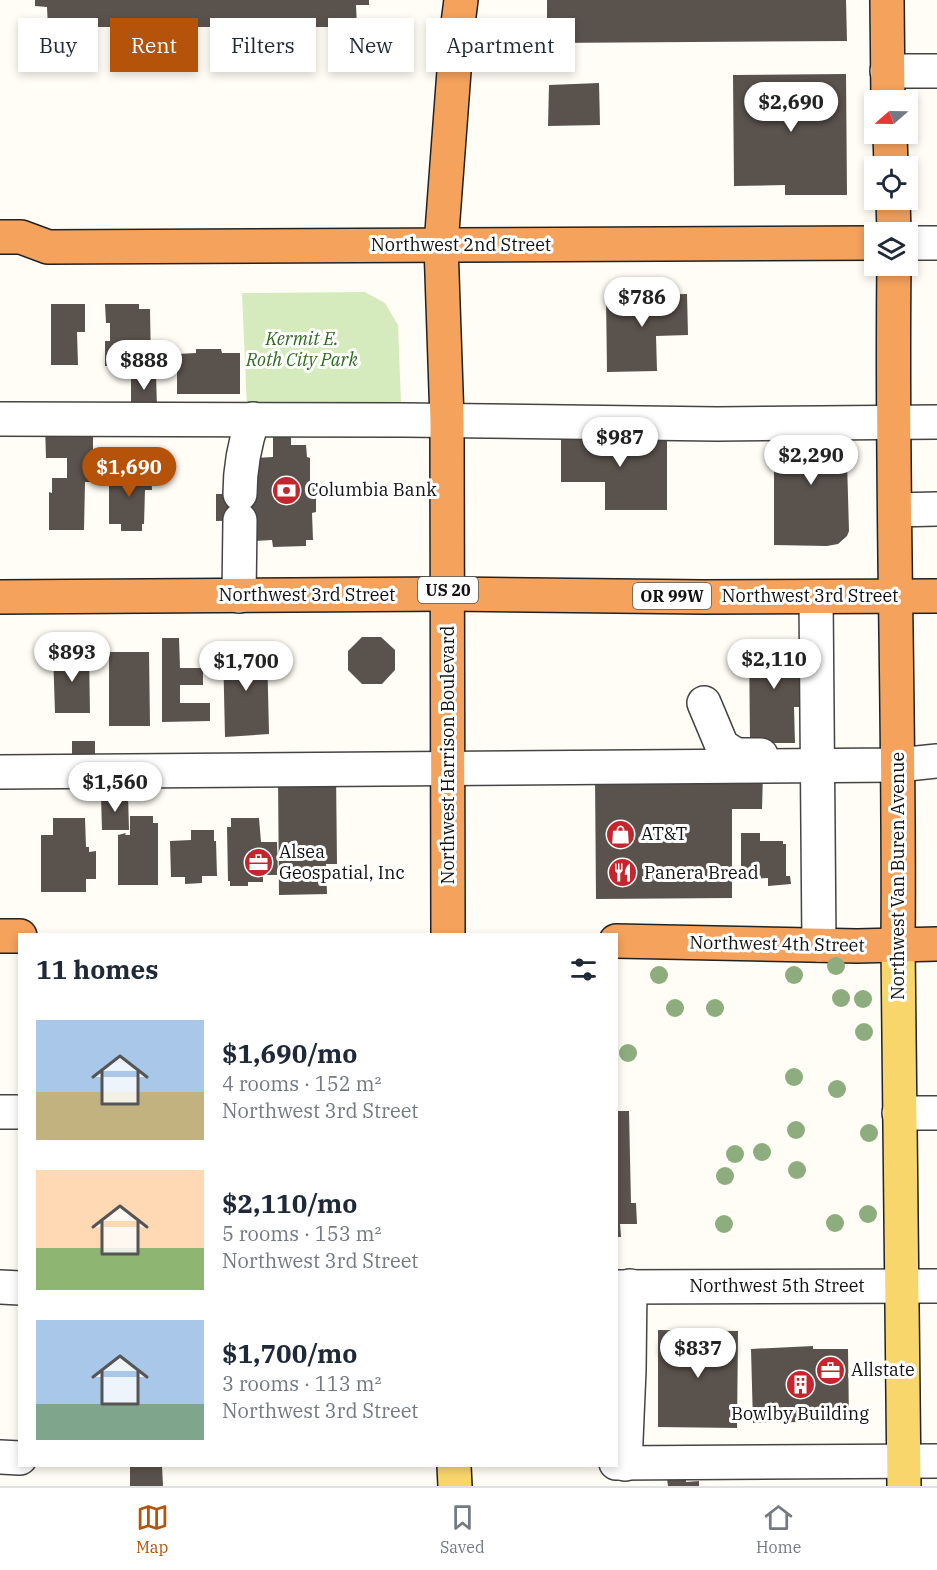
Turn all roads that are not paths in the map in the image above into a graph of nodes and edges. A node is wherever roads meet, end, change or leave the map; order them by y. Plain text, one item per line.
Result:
1 (461, 0) edge
2 (887, 0) edge
3 (937, 71) edge
4 (888, 86) edge
5 (0, 237) edge
6 (864, 243) edge
7 (918, 243) edge
8 (937, 243) edge
9 (441, 245) junction
10 (48, 247) junction
11 (0, 258) edge
12 (894, 276) edge
13 (0, 419) edge
14 (253, 419) junction
15 (447, 420) junction
16 (893, 422) junction
17 (937, 422) edge
18 (937, 509) edge
19 (895, 510) junction
20 (448, 594) junction
21 (239, 596) junction
22 (897, 596) junction
23 (937, 596) edge
24 (0, 597) edge
25 (809, 597) junction
26 (704, 703) dead end
27 (937, 761) edge
28 (818, 765) junction
29 (898, 765) junction
30 (448, 768) junction
31 (0, 772) edge
32 (448, 933) edge
33 (0, 936) edge
34 (18, 936) edge
35 (618, 941) edge
36 (937, 944) edge
37 (819, 945) junction
38 (898, 945) junction
39 (0, 1112) edge
40 (18, 1112) edge
41 (899, 1113) junction
42 (937, 1113) edge
43 (623, 1286) edge
44 (901, 1286) junction
45 (937, 1286) edge
46 (0, 1287) edge
47 (18, 1287) edge
48 (624, 1354) edge
49 (0, 1457) edge
50 (18, 1458) edge
51 (937, 1461) edge
52 (621, 1463) edge
53 (454, 1467) edge
54 (904, 1473) edge
55 (454, 1486) edge

1 - 9 highway, Northwest Harrison Boulevard / US 20
2 - 4 highway
3 - 4 street
5 - 10 highway, Northwest 2nd Street
6 - 9 highway, Northwest 2nd Street
7 - 8 street
9 - 10 highway, Northwest 2nd Street
9 - 15 highway, Northwest Harrison Boulevard / US 20
10 - 11 highway, Northwest 2nd Street
12 - 16 highway, Northwest Van Buren Avenue
13 - 14 street
14 - 15 street
14 - 21 street
15 - 16 street
15 - 20 highway, Northwest Harrison Boulevard / US 20
16 - 17 street
16 - 19 highway, Northwest Van Buren Avenue
18 - 19 street
19 - 22 highway, Northwest Van Buren Avenue
20 - 21 highway, Northwest 3rd Street / OR 99W
20 - 25 highway, Northwest 3rd Street / OR 99W
20 - 30 highway, Northwest Harrison Boulevard / US 20
21 - 24 highway, Northwest 3rd Street / OR 99W
22 - 23 highway, Northwest 3rd Street
22 - 25 highway, Northwest 3rd Street / OR 99W
22 - 29 highway, Northwest Van Buren Avenue
25 - 26 street
25 - 28 street
27 - 29 street
28 - 29 street
28 - 30 street
28 - 37 street
29 - 38 highway, Northwest Van Buren Avenue
30 - 31 street
30 - 32 highway, Northwest Harrison Boulevard / US 20
33 - 34 highway
35 - 37 highway, Northwest 4th Street
36 - 38 highway, Northwest 4th Street
37 - 38 highway, Northwest 4th Street
38 - 41 main road, Northwest Van Buren Avenue
39 - 40 street
41 - 42 street
41 - 44 main road, Northwest Van Buren Avenue
43 - 44 street, Northwest 5th Street
43 - 48 street
44 - 45 street, Northwest 5th Street
44 - 54 main road, Northwest Van Buren Avenue
46 - 47 street
48 - 52 street
49 - 50 street
51 - 54 street
52 - 54 street
53 - 55 main road

